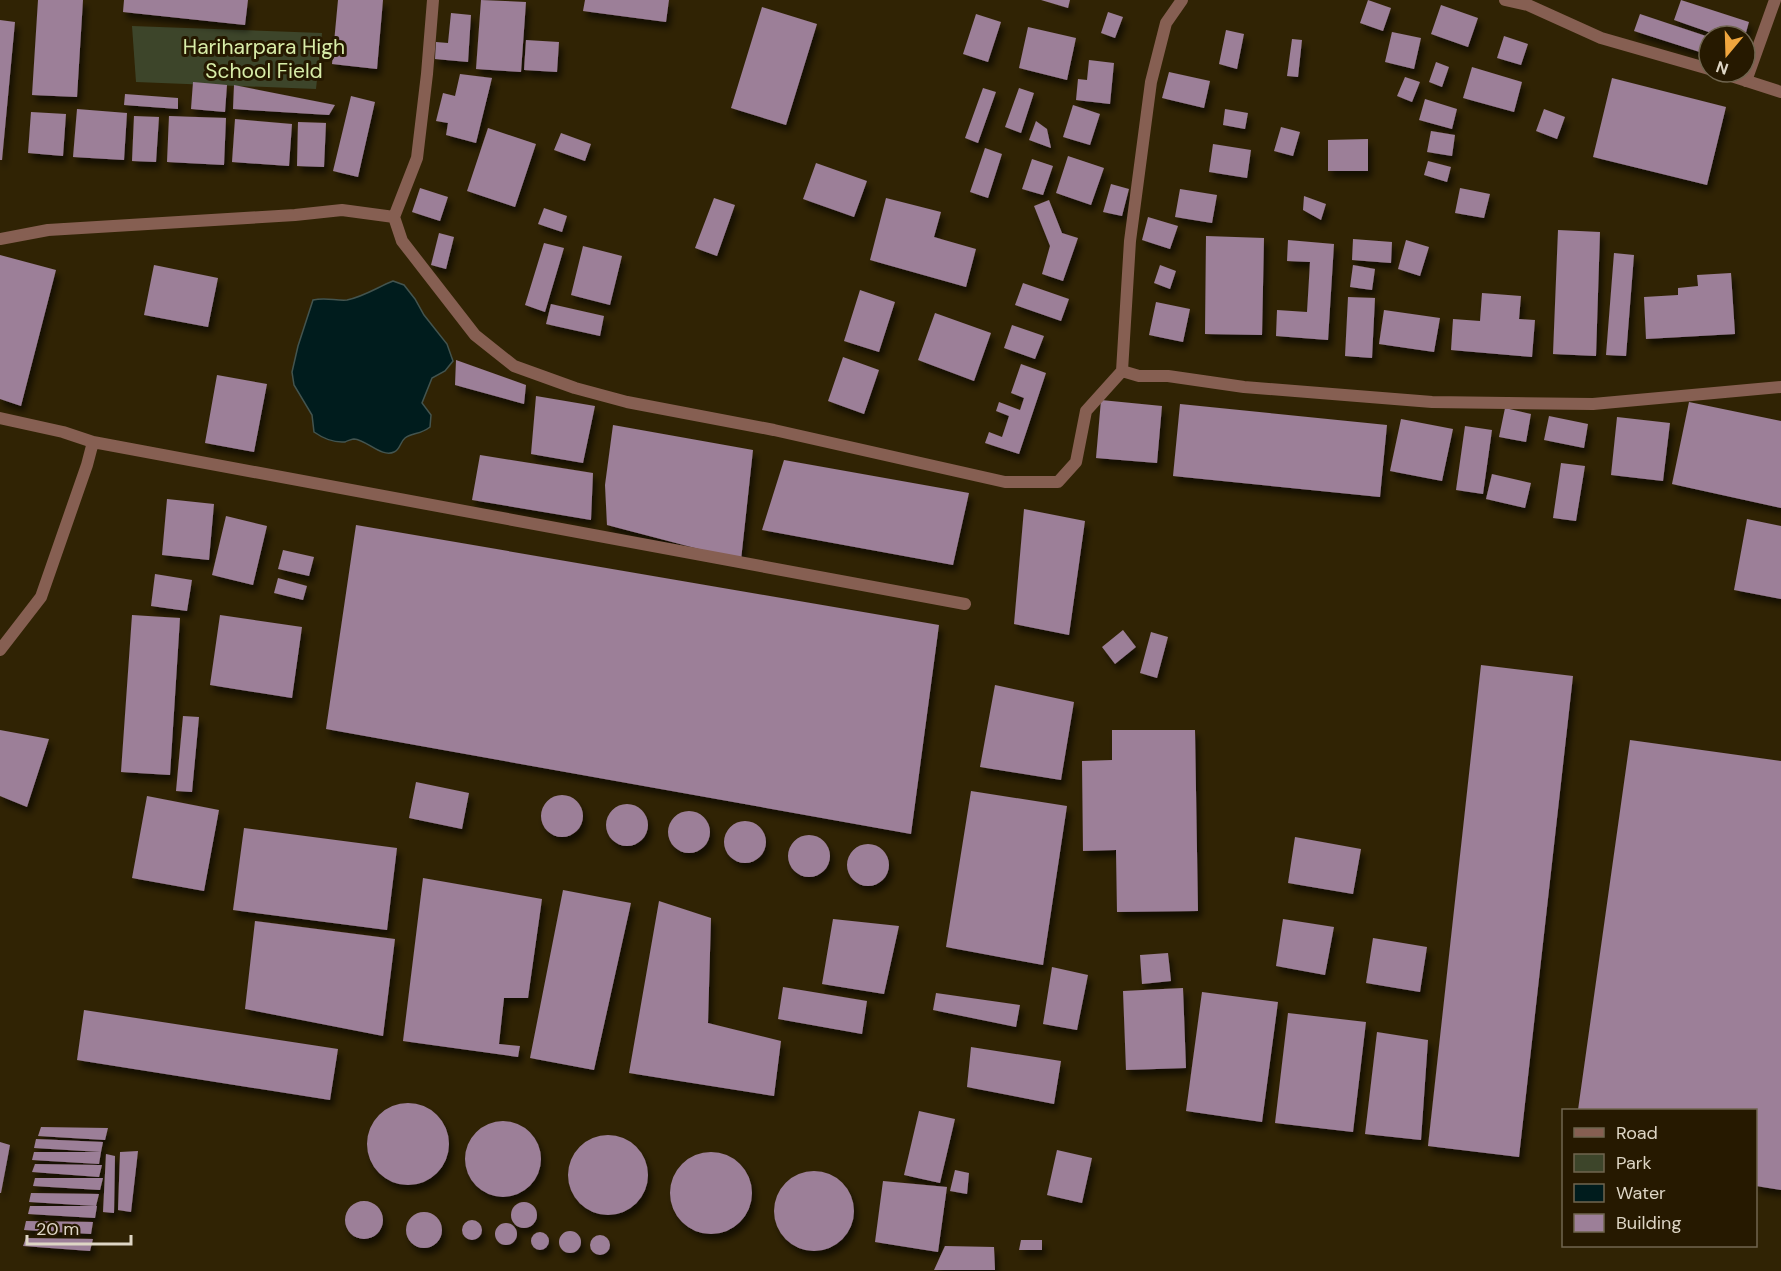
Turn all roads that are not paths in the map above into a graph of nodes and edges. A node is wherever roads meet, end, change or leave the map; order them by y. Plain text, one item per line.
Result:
1 (433, 0) edge
2 (1182, 0) edge
3 (1505, 0) edge
4 (1775, 0) edge
5 (1757, 50) edge
6 (1697, 66) edge
7 (1756, 84) edge
8 (1781, 92) edge
9 (394, 217) junction
10 (0, 239) edge
11 (1122, 371) junction
12 (1781, 387) edge
13 (0, 418) edge
14 (93, 442) junction
15 (965, 604) dead end
16 (0, 650) edge

1 - 9 street
2 - 11 street
3 - 6 street
4 - 5 street
7 - 8 street
9 - 10 street
9 - 11 street
11 - 12 street
13 - 14 street
14 - 15 street
14 - 16 street

